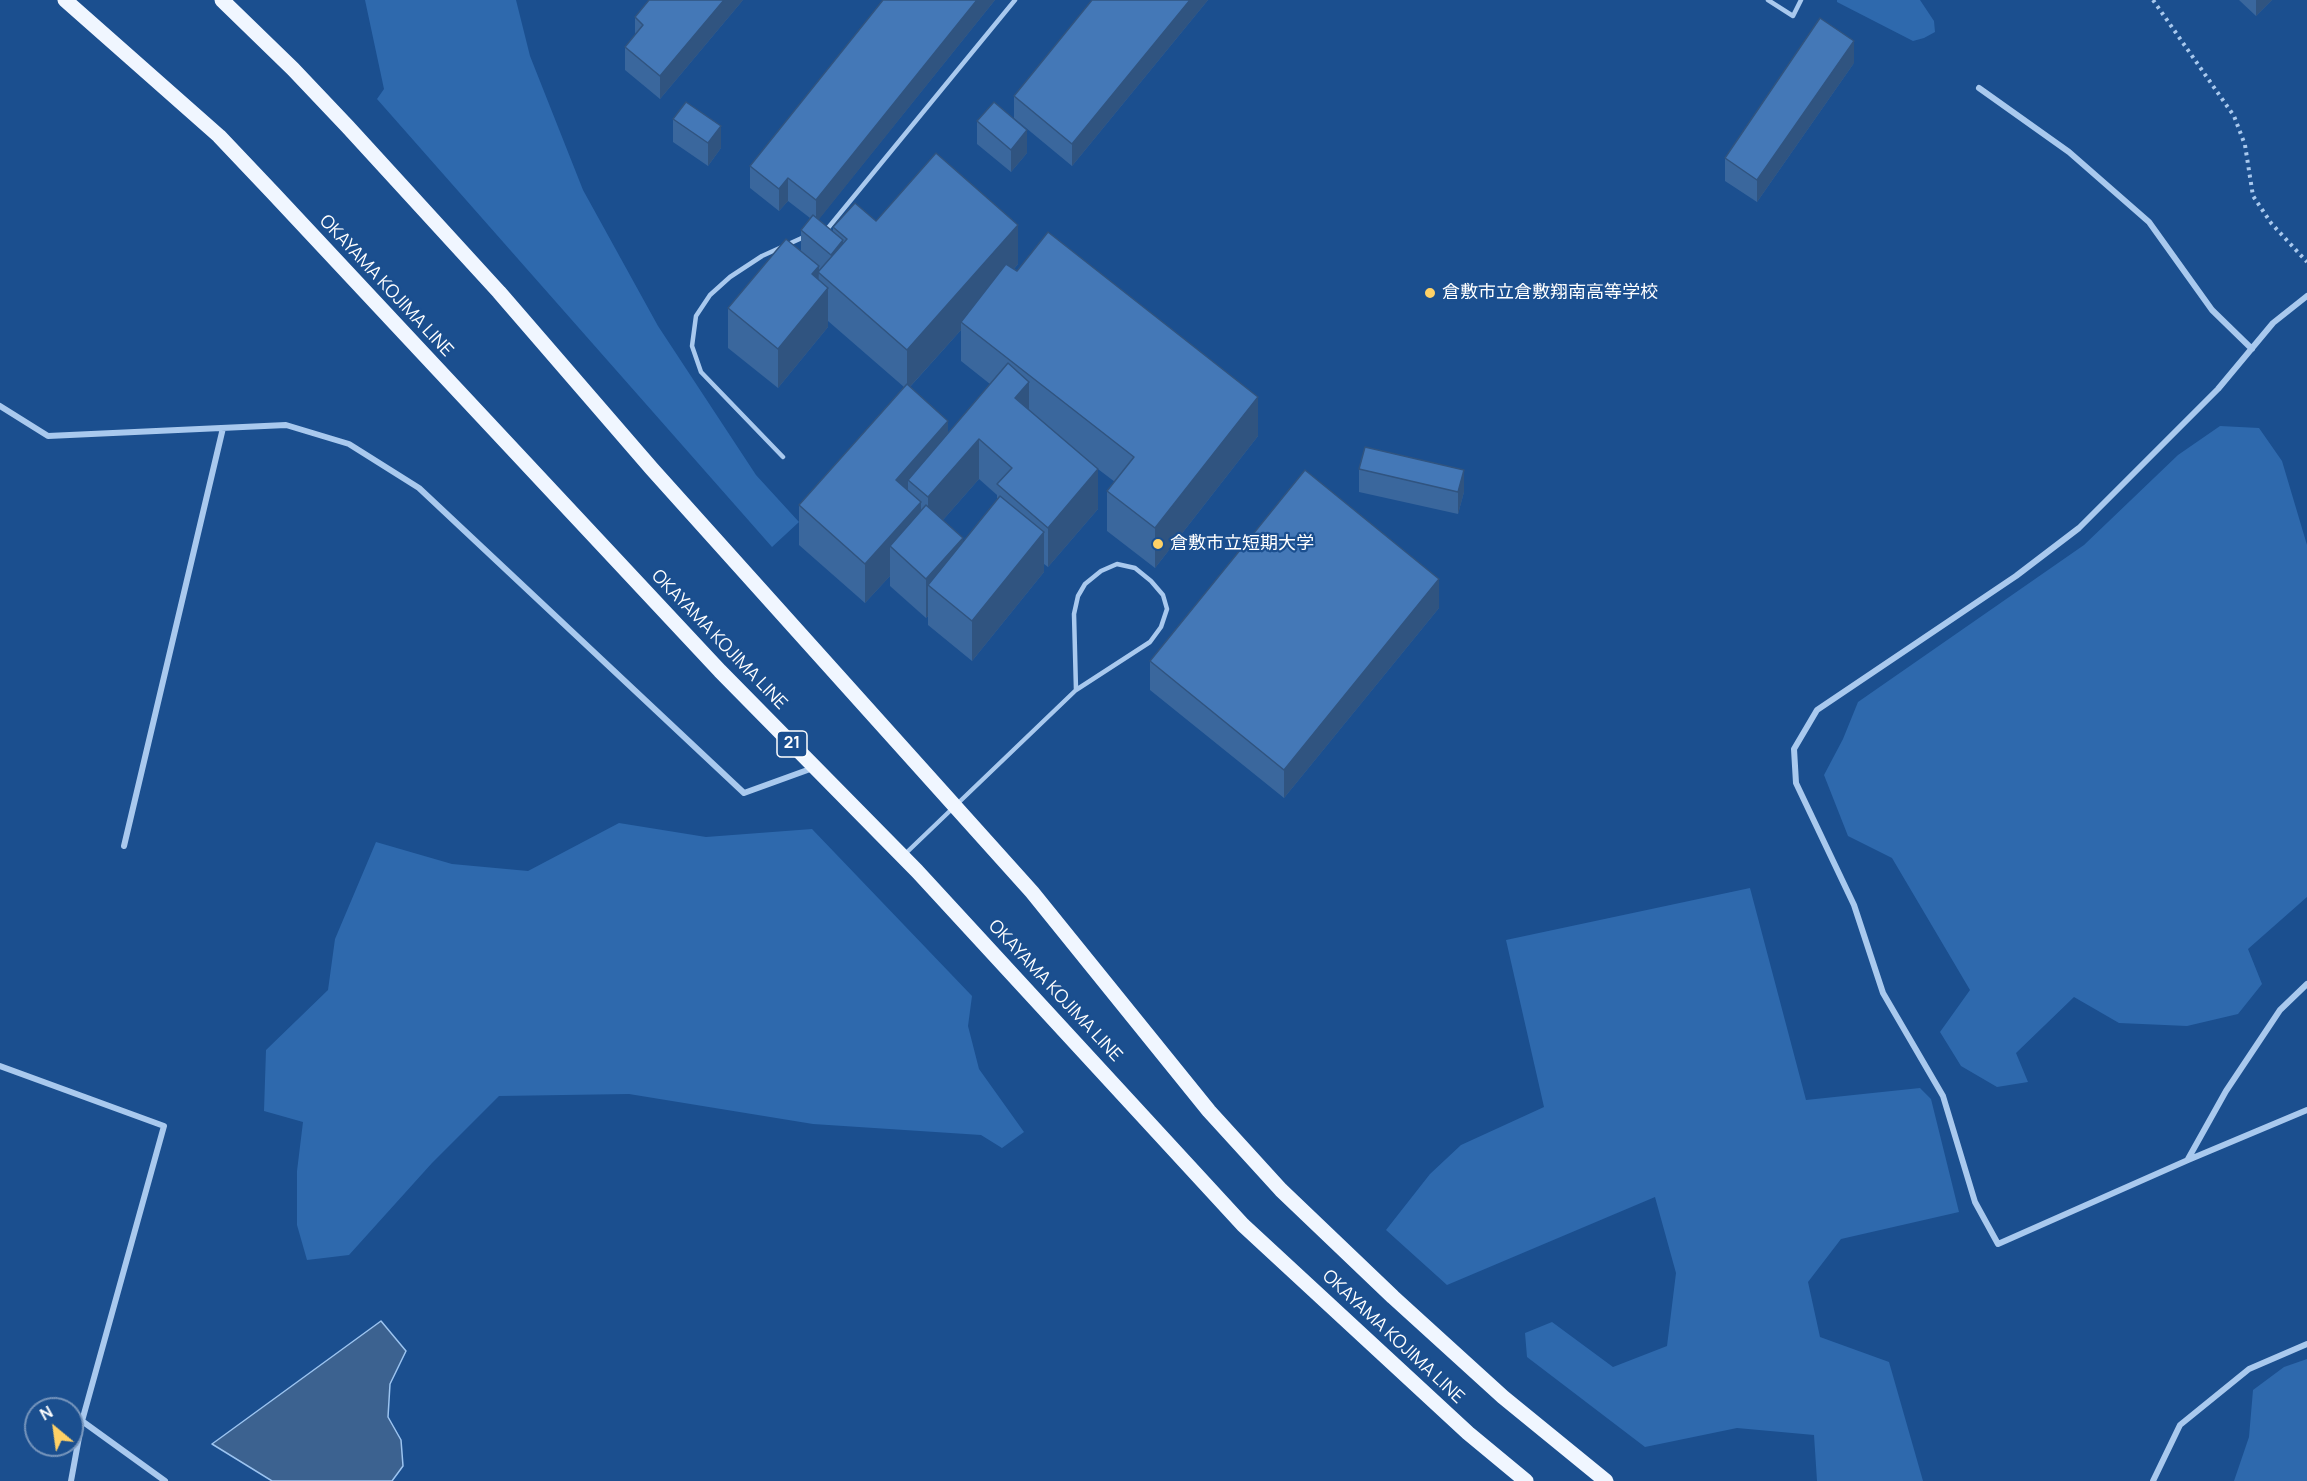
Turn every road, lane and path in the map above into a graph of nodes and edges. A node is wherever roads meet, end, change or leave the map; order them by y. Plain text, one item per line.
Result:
1 (64, 0) edge
2 (1015, 0) edge
3 (1768, 0) edge
4 (1800, 0) edge
5 (2153, 0) edge
6 (227, 2) edge
7 (1979, 88) dead end
8 (817, 232) edge
9 (807, 236) edge
10 (2307, 262) edge
11 (2307, 296) edge
12 (2252, 349) junction
13 (0, 406) edge
14 (223, 428) junction
15 (783, 457) dead end
16 (1076, 690) junction
17 (815, 767) junction
18 (955, 806) junction
19 (124, 846) dead end
20 (903, 856) junction
21 (2307, 984) edge
22 (0, 1066) edge
23 (2307, 1110) edge
24 (2188, 1160) junction
25 (2307, 1344) edge
26 (84, 1413) edge
27 (84, 1421) edge
28 (75, 1457) edge
29 (71, 1481) edge
30 (165, 1481) edge
31 (1526, 1481) edge
32 (1606, 1481) edge
33 (2153, 1481) edge

1 - 17 main road, OKAYAMA KOJIMA LINE / 21
2 - 8 lane
3 - 4 lane
5 - 10 path
6 - 18 main road, OKAYAMA KOJIMA LINE
7 - 12 street
9 - 15 lane
11 - 12 street
12 - 24 street
13 - 14 street
14 - 17 street
14 - 19 street
16 - 16 lane
16 - 18 lane
17 - 20 main road, OKAYAMA KOJIMA LINE / 21
18 - 20 lane
18 - 32 main road, OKAYAMA KOJIMA LINE
20 - 31 main road, OKAYAMA KOJIMA LINE / 21
21 - 24 street
22 - 26 street
23 - 24 street
25 - 33 street
27 - 30 street
28 - 29 street

